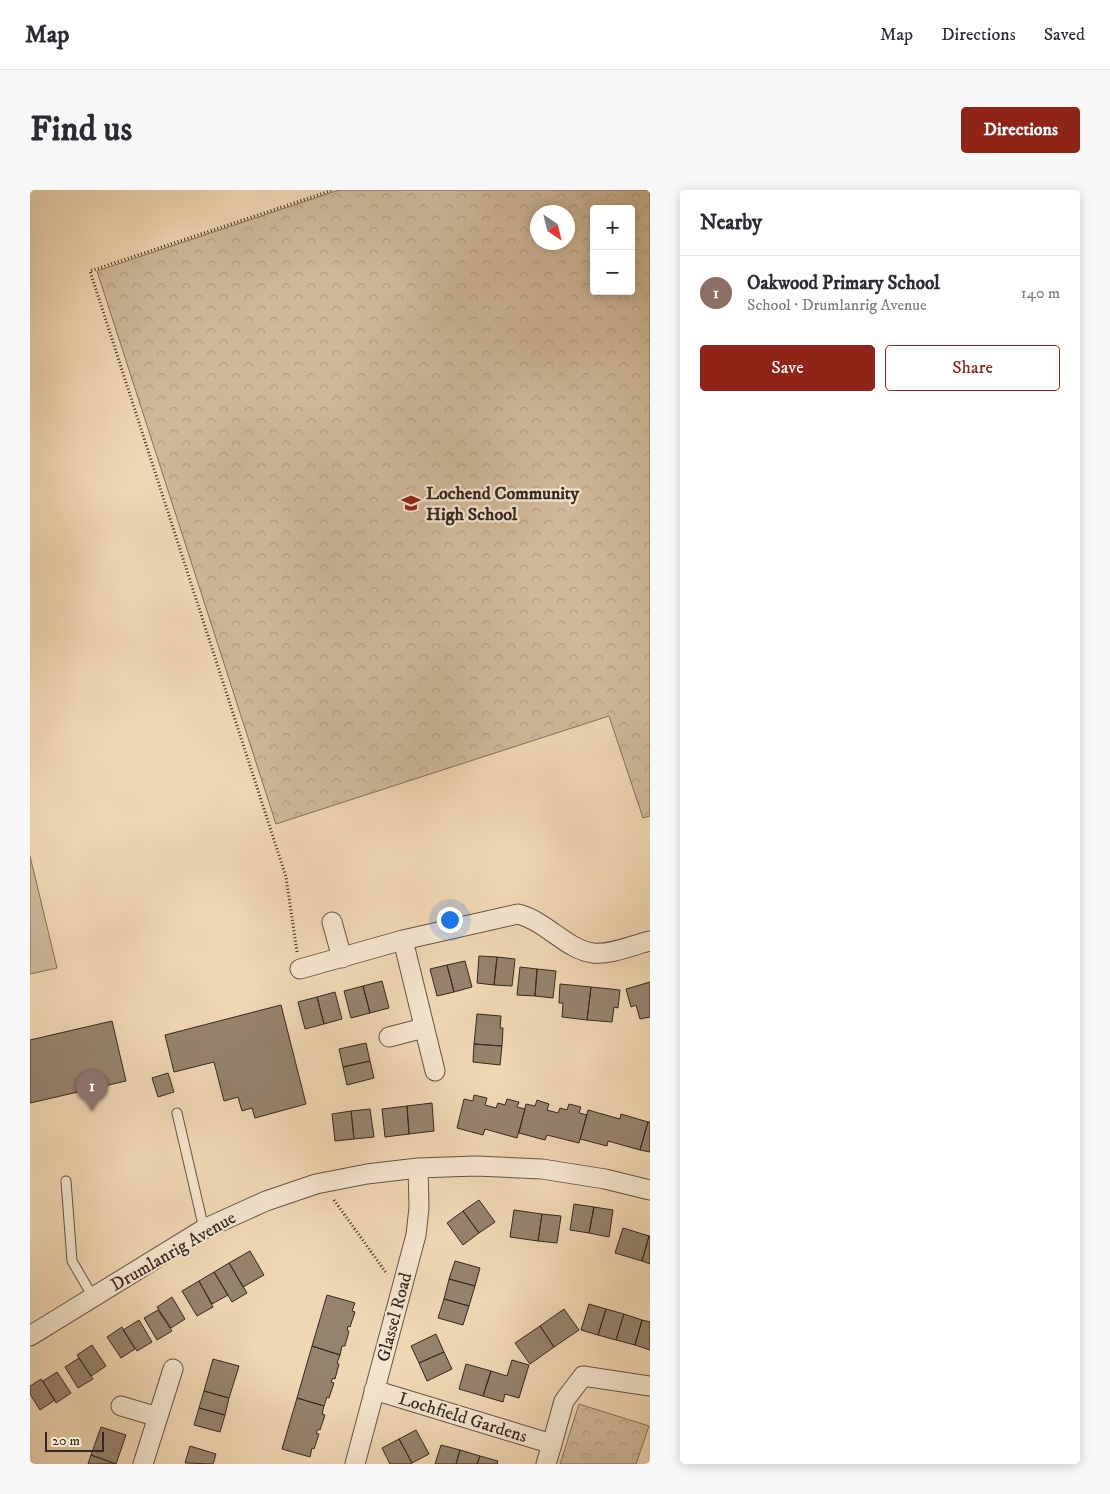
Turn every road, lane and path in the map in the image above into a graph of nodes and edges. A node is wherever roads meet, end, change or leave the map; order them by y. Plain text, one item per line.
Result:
1 (333, 190) edge
2 (332, 922) dead end
3 (403, 940) junction
4 (650, 941) edge
5 (342, 958) junction
6 (298, 962) joint
7 (424, 1028) junction
8 (388, 1037) dead end
9 (435, 1071) dead end
10 (176, 1113) dead end
11 (418, 1168) junction
12 (66, 1181) dead end
13 (323, 1183) junction
14 (650, 1190) edge
15 (204, 1229) junction
16 (400, 1293) junction
17 (93, 1297) junction
18 (30, 1336) edge
19 (172, 1369) dead end
20 (650, 1386) edge
21 (374, 1390) junction
22 (121, 1406) dead end
23 (158, 1417) junction
24 (552, 1444) junction
25 (143, 1464) edge
26 (355, 1464) edge
27 (546, 1464) edge

1 - 6 path
2 - 5 street
3 - 4 street
3 - 5 street
3 - 7 street
5 - 6 street
7 - 8 street
7 - 9 street
10 - 15 lane
11 - 13 street, Drumlanrig Avenue
11 - 14 street, Drumlanrig Avenue
11 - 16 street, Glassel Road
12 - 17 lane
13 - 15 street, Drumlanrig Avenue
13 - 16 path
15 - 17 street, Drumlanrig Avenue
16 - 21 street, Glassel Road
17 - 18 street, Drumlanrig Avenue
19 - 23 street
20 - 24 street, Lochfield Gardens
21 - 24 street, Lochfield Gardens
21 - 26 street, Glassel Road
22 - 23 street
23 - 25 street
24 - 27 street, Lochfield Gardens

